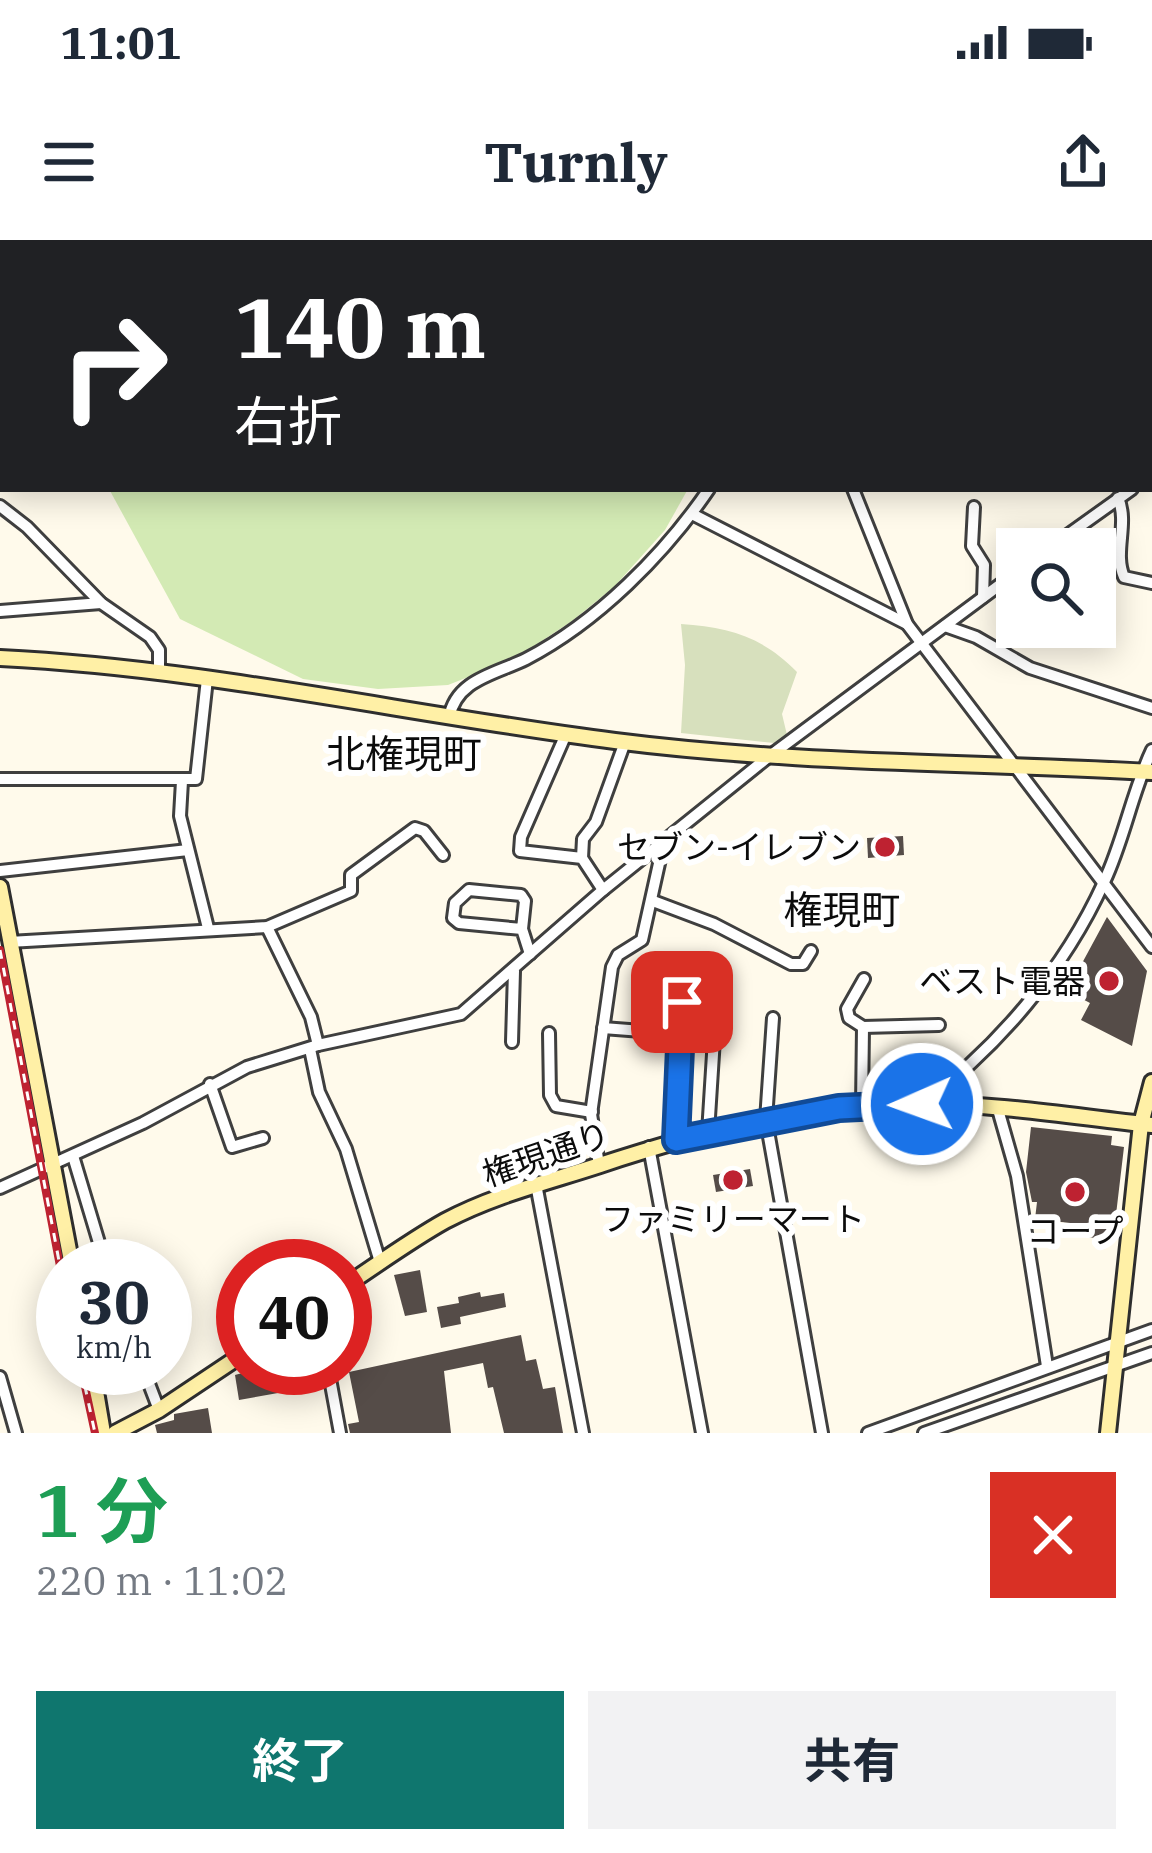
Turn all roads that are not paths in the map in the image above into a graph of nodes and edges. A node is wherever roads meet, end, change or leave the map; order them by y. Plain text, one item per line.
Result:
1 (707, 492) edge
2 (854, 492) edge
3 (1127, 492) edge
4 (1118, 498) junction
5 (0, 506) edge
6 (974, 507) dead end
7 (692, 514) junction
8 (1077, 528) edge
9 (1152, 583) edge
10 (996, 588) edge
11 (983, 598) junction
12 (101, 603) junction
13 (0, 611) edge
14 (907, 624) junction
15 (945, 626) junction
16 (924, 641) junction
17 (0, 658) edge
18 (159, 674) junction
19 (207, 679) junction
20 (1152, 707) edge
21 (449, 718) junction
22 (566, 734) junction
23 (625, 742) junction
24 (1152, 750) edge
25 (767, 758) junction
26 (1015, 765) junction
27 (1147, 771) edge
28 (0, 779) edge
29 (182, 781) junction
30 (664, 841) junction
31 (188, 850) junction
32 (443, 855) dead end
33 (582, 858) junction
34 (0, 871) edge
35 (1104, 882) junction
36 (0, 886) edge
37 (603, 890) junction
38 (653, 901) junction
39 (267, 927) junction
40 (208, 928) junction
41 (522, 929) junction
42 (9, 942) junction
43 (1152, 947) edge
44 (811, 952) dead end
45 (530, 954) junction
46 (514, 971) junction
47 (863, 979) dead end
48 (682, 1002) dead end
49 (716, 1006) dead end
50 (773, 1018) dead end
51 (939, 1025) dead end
52 (863, 1027) junction
53 (603, 1028) junction
54 (549, 1033) dead end
55 (681, 1034) junction
56 (512, 1042) dead end
57 (314, 1047) junction
58 (1152, 1082) edge
59 (210, 1084) junction
60 (922, 1104) junction
61 (997, 1106) junction
62 (862, 1107) junction
63 (592, 1112) junction
64 (766, 1120) junction
65 (1147, 1124) edge
66 (708, 1132) junction
67 (263, 1138) dead end
68 (676, 1140) junction
69 (649, 1147) junction
70 (73, 1156) junction
71 (599, 1165) junction
72 (50, 1166) junction
73 (536, 1184) junction
74 (0, 1188) edge
75 (66, 1239) edge
76 (98, 1239) edge
77 (380, 1262) junction
78 (372, 1267) edge
79 (1152, 1330) edge
80 (1118, 1342) junction
81 (1152, 1353) edge
82 (1116, 1363) junction
83 (1047, 1366) junction
84 (216, 1372) edge
85 (0, 1377) edge
86 (97, 1395) edge
87 (153, 1395) edge
88 (333, 1395) edge
89 (159, 1410) junction
90 (16, 1433) edge
91 (103, 1433) edge
92 (115, 1433) edge
93 (340, 1433) edge
94 (583, 1433) edge
95 (702, 1433) edge
96 (822, 1433) edge
97 (868, 1433) edge
98 (924, 1433) edge
99 (1108, 1433) edge

1 - 7 street
2 - 14 street
3 - 4 street
4 - 8 street
4 - 9 street
5 - 12 street
6 - 11 street
7 - 14 street
7 - 21 street
10 - 11 street
11 - 15 street
12 - 13 street
12 - 18 street
14 - 16 street
15 - 16 street
15 - 20 street
16 - 25 street
16 - 26 street
17 - 18 street
18 - 19 street
19 - 21 street
19 - 29 street
21 - 22 street
22 - 23 street
22 - 33 street
23 - 25 street
23 - 33 street
24 - 27 street
25 - 26 street
25 - 30 street
26 - 27 street
26 - 35 street
27 - 35 street
28 - 29 street
29 - 31 street
30 - 37 street
30 - 38 street
31 - 34 street
31 - 40 street
32 - 39 street
33 - 37 street
35 - 43 street
35 - 60 street
36 - 42 street
37 - 45 street
38 - 44 street
38 - 53 street
39 - 40 street
39 - 57 street
40 - 42 street
41 - 41 street
41 - 45 street
42 - 72 street
45 - 46 street
46 - 56 street
46 - 57 street
47 - 52 street
48 - 55 street
49 - 66 street
50 - 64 street
51 - 52 street
52 - 62 street
53 - 55 street
53 - 63 street
54 - 63 street
55 - 68 street
57 - 59 street
57 - 77 street
58 - 65 street
59 - 67 street
59 - 70 street
60 - 61 street, 権現通り
60 - 62 street, 権現通り
61 - 65 street, 権現通り
61 - 83 street
62 - 64 street, 権現通り
63 - 71 street
64 - 66 street, 権現通り
64 - 96 street
65 - 80 street
66 - 68 street, 権現通り
68 - 69 street, 権現通り
69 - 71 street, 権現通り
69 - 95 street
70 - 72 street
70 - 76 street
71 - 73 street, 権現通り
72 - 74 street
72 - 75 street
73 - 77 street, 権現通り
73 - 94 street
77 - 78 street, 権現通り
79 - 80 street
80 - 82 street
80 - 83 street
81 - 82 street
82 - 98 street
82 - 99 street
83 - 97 street
84 - 89 street
85 - 90 street
86 - 91 street
87 - 89 street
88 - 93 street
89 - 92 street

